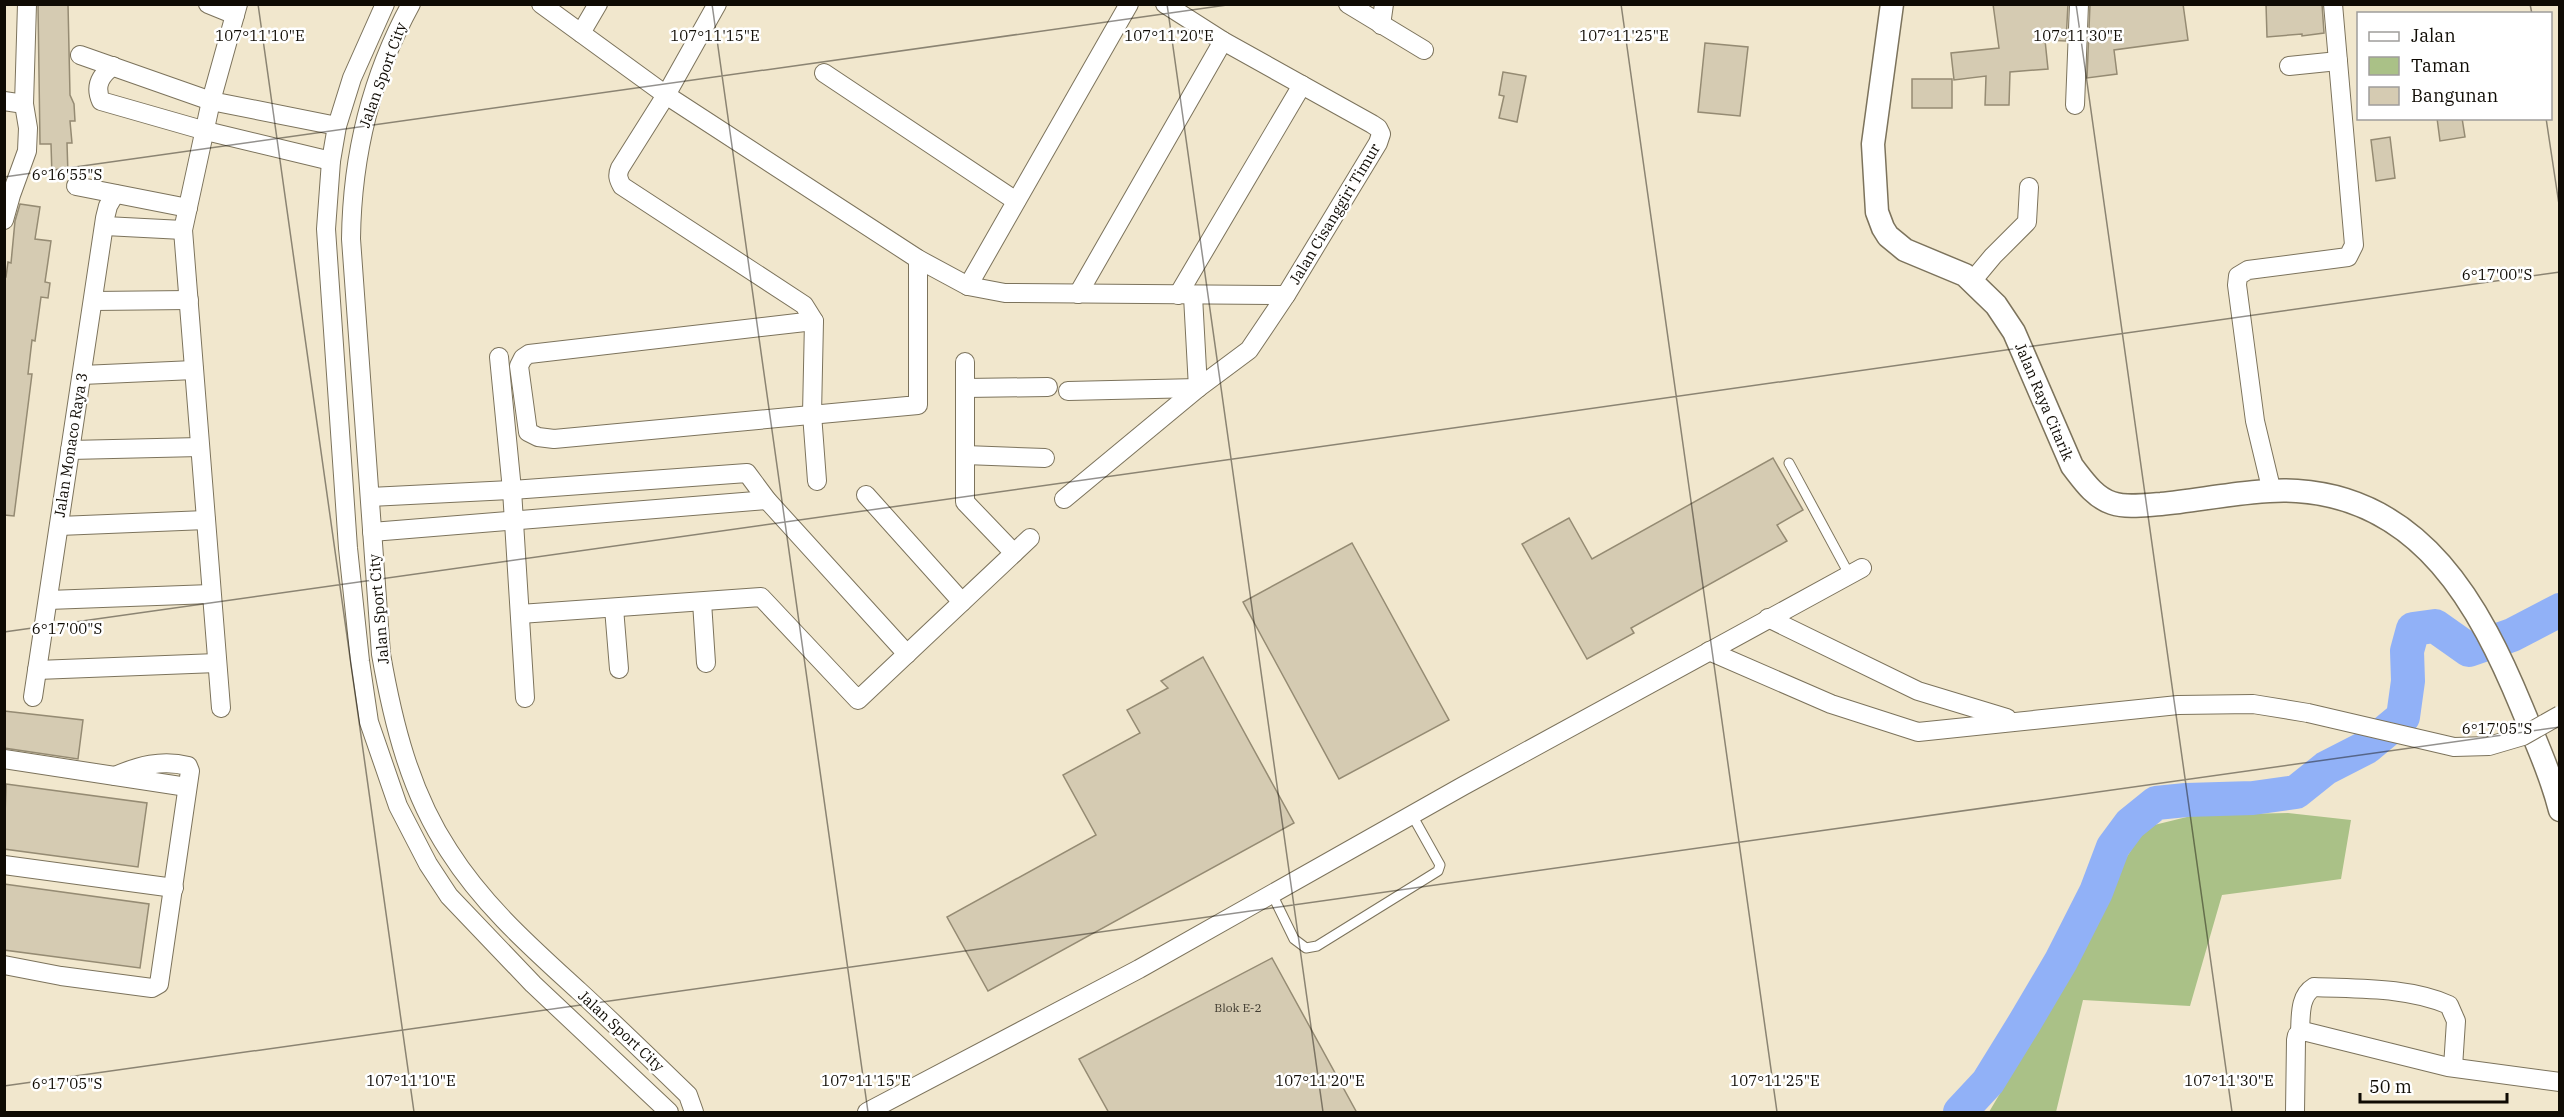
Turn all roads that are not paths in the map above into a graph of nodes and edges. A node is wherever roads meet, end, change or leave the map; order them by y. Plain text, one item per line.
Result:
1 (27, 4) edge
2 (208, 4) edge
3 (385, 4) edge
4 (411, 4) edge
5 (541, 4) edge
6 (598, 4) edge
7 (717, 4) edge
8 (1129, 4) edge
9 (1165, 4) edge
10 (1348, 4) edge
11 (1384, 4) edge
12 (1892, 4) edge
13 (2079, 4) edge
14 (2333, 4) edge
15 (237, 10) edge
16 (1381, 25) junction
17 (581, 33) junction
18 (1223, 41) junction
19 (1424, 50) dead end
20 (80, 55) dead end
21 (2338, 61) junction
22 (113, 66) junction
23 (2289, 66) dead end
24 (824, 74) dead end
25 (1302, 85) junction
26 (666, 95) junction
27 (4, 101) edge
28 (211, 101) junction
29 (24, 104) junction
30 (2074, 105) dead end
31 (338, 126) junction
32 (206, 131) junction
33 (331, 161) junction
34 (76, 186) dead end
35 (2029, 187) dead end
36 (8, 194) edge
37 (115, 194) junction
38 (1016, 201) junction
39 (188, 208) junction
40 (4, 220) edge
41 (105, 226) junction
42 (183, 230) junction
43 (918, 259) junction
44 (1973, 280) junction
45 (968, 286) junction
46 (1078, 294) junction
47 (1286, 295) junction
48 (1186, 296) junction
49 (189, 300) junction
50 (93, 301) junction
51 (814, 321) junction
52 (499, 357) dead end
53 (965, 362) dead end
54 (194, 370) junction
55 (82, 375) junction
56 (1048, 387) dead end
57 (965, 388) junction
58 (1198, 388) junction
59 (1068, 391) dead end
60 (812, 414) junction
61 (200, 447) junction
62 (70, 450) junction
63 (965, 455) junction
64 (1045, 458) dead end
65 (1789, 463) dead end
66 (817, 481) dead end
67 (512, 490) junction
68 (2272, 492) junction
69 (866, 495) dead end
70 (370, 497) junction
71 (1064, 498) dead end
72 (767, 500) junction
73 (206, 520) junction
74 (513, 522) junction
75 (59, 526) junction
76 (372, 532) junction
77 (1030, 538) dead end
78 (1014, 553) junction
79 (1856, 571) joint
80 (212, 594) junction
81 (48, 600) junction
82 (702, 602) junction
83 (962, 602) junction
84 (614, 608) junction
85 (520, 614) junction
86 (1768, 618) junction
87 (1709, 651) junction
88 (907, 654) junction
89 (217, 663) junction
90 (706, 663) dead end
91 (619, 669) dead end
92 (37, 670) junction
93 (33, 697) dead end
94 (525, 698) dead end
95 (221, 708) dead end
96 (392, 714) junction
97 (2559, 715) edge
98 (2015, 720) junction
99 (369, 722) junction
100 (4, 759) edge
101 (2559, 810) edge
102 (1412, 815) junction
103 (4, 865) edge
104 (174, 888) junction
105 (1272, 894) junction
106 (4, 965) edge
107 (2300, 1032) junction
108 (2453, 1067) junction
109 (2559, 1082) edge
110 (669, 1113) edge
111 (694, 1113) edge
112 (867, 1113) edge
113 (2295, 1113) edge

1 - 29 street
2 - 15 street
3 - 31 street, Jalan Sport City
4 - 70 street, Jalan Sport City
5 - 17 street
6 - 17 street
7 - 26 street
8 - 38 street
9 - 18 street, Jalan Cisanggiri Timur
10 - 16 street
11 - 16 street
12 - 44 street, Jalan Raya Citarik
13 - 30 street
14 - 21 street
15 - 28 street
16 - 19 street
17 - 26 street
18 - 25 street, Jalan Cisanggiri Timur
18 - 46 street
20 - 22 street
21 - 23 street
21 - 68 street
22 - 28 street
22 - 32 street
24 - 38 street
25 - 47 street, Jalan Cisanggiri Timur
25 - 48 street
26 - 43 street
26 - 51 street
27 - 29 street
28 - 31 street
28 - 32 street
29 - 36 street
31 - 33 street, Jalan Sport City
32 - 33 street
32 - 39 street
33 - 99 street, Jalan Sport City
34 - 37 street
35 - 44 street
36 - 40 street
37 - 39 street
37 - 41 street, Jalan Monaco Raya 3
38 - 45 street
39 - 42 street
41 - 42 street
41 - 50 street, Jalan Monaco Raya 3
42 - 49 street
43 - 45 street
43 - 60 street
44 - 68 street, Jalan Raya Citarik
45 - 46 street
46 - 48 street
47 - 48 street
47 - 58 street
48 - 58 street
49 - 50 street
49 - 54 street
50 - 55 street, Jalan Monaco Raya 3
51 - 60 street
51 - 60 street
52 - 67 street
53 - 57 street
54 - 55 street
54 - 61 street
55 - 62 street, Jalan Monaco Raya 3
56 - 57 street
57 - 63 street
58 - 59 street
58 - 71 street
60 - 66 street
61 - 62 street
61 - 73 street
62 - 75 street, Jalan Monaco Raya 3
63 - 64 street
63 - 78 street
65 - 79 lane
67 - 70 street
67 - 72 street
67 - 74 street
68 - 101 street, Jalan Raya Citarik
69 - 83 street
70 - 76 street, Jalan Sport City
72 - 74 street
72 - 88 street
73 - 75 street
73 - 80 street
74 - 76 street
74 - 85 street
75 - 81 street, Jalan Monaco Raya 3
76 - 96 street, Jalan Sport City
77 - 78 street
78 - 83 street
79 - 86 street
80 - 81 street
80 - 89 street
81 - 92 street, Jalan Monaco Raya 3
82 - 84 street
82 - 88 street
82 - 90 street
83 - 88 street
84 - 85 street
84 - 91 street
85 - 94 street
86 - 87 street
86 - 98 street
87 - 98 street
87 - 102 street
89 - 92 street
89 - 95 street
92 - 93 street, Jalan Monaco Raya 3
96 - 99 street
96 - 111 street, Jalan Sport City
97 - 98 street, bridge
99 - 110 street, Jalan Sport City
100 - 104 street
102 - 105 street
102 - 105 lane
103 - 104 street
104 - 106 street
105 - 112 street
107 - 108 street
107 - 108 street
107 - 113 street
108 - 109 street

